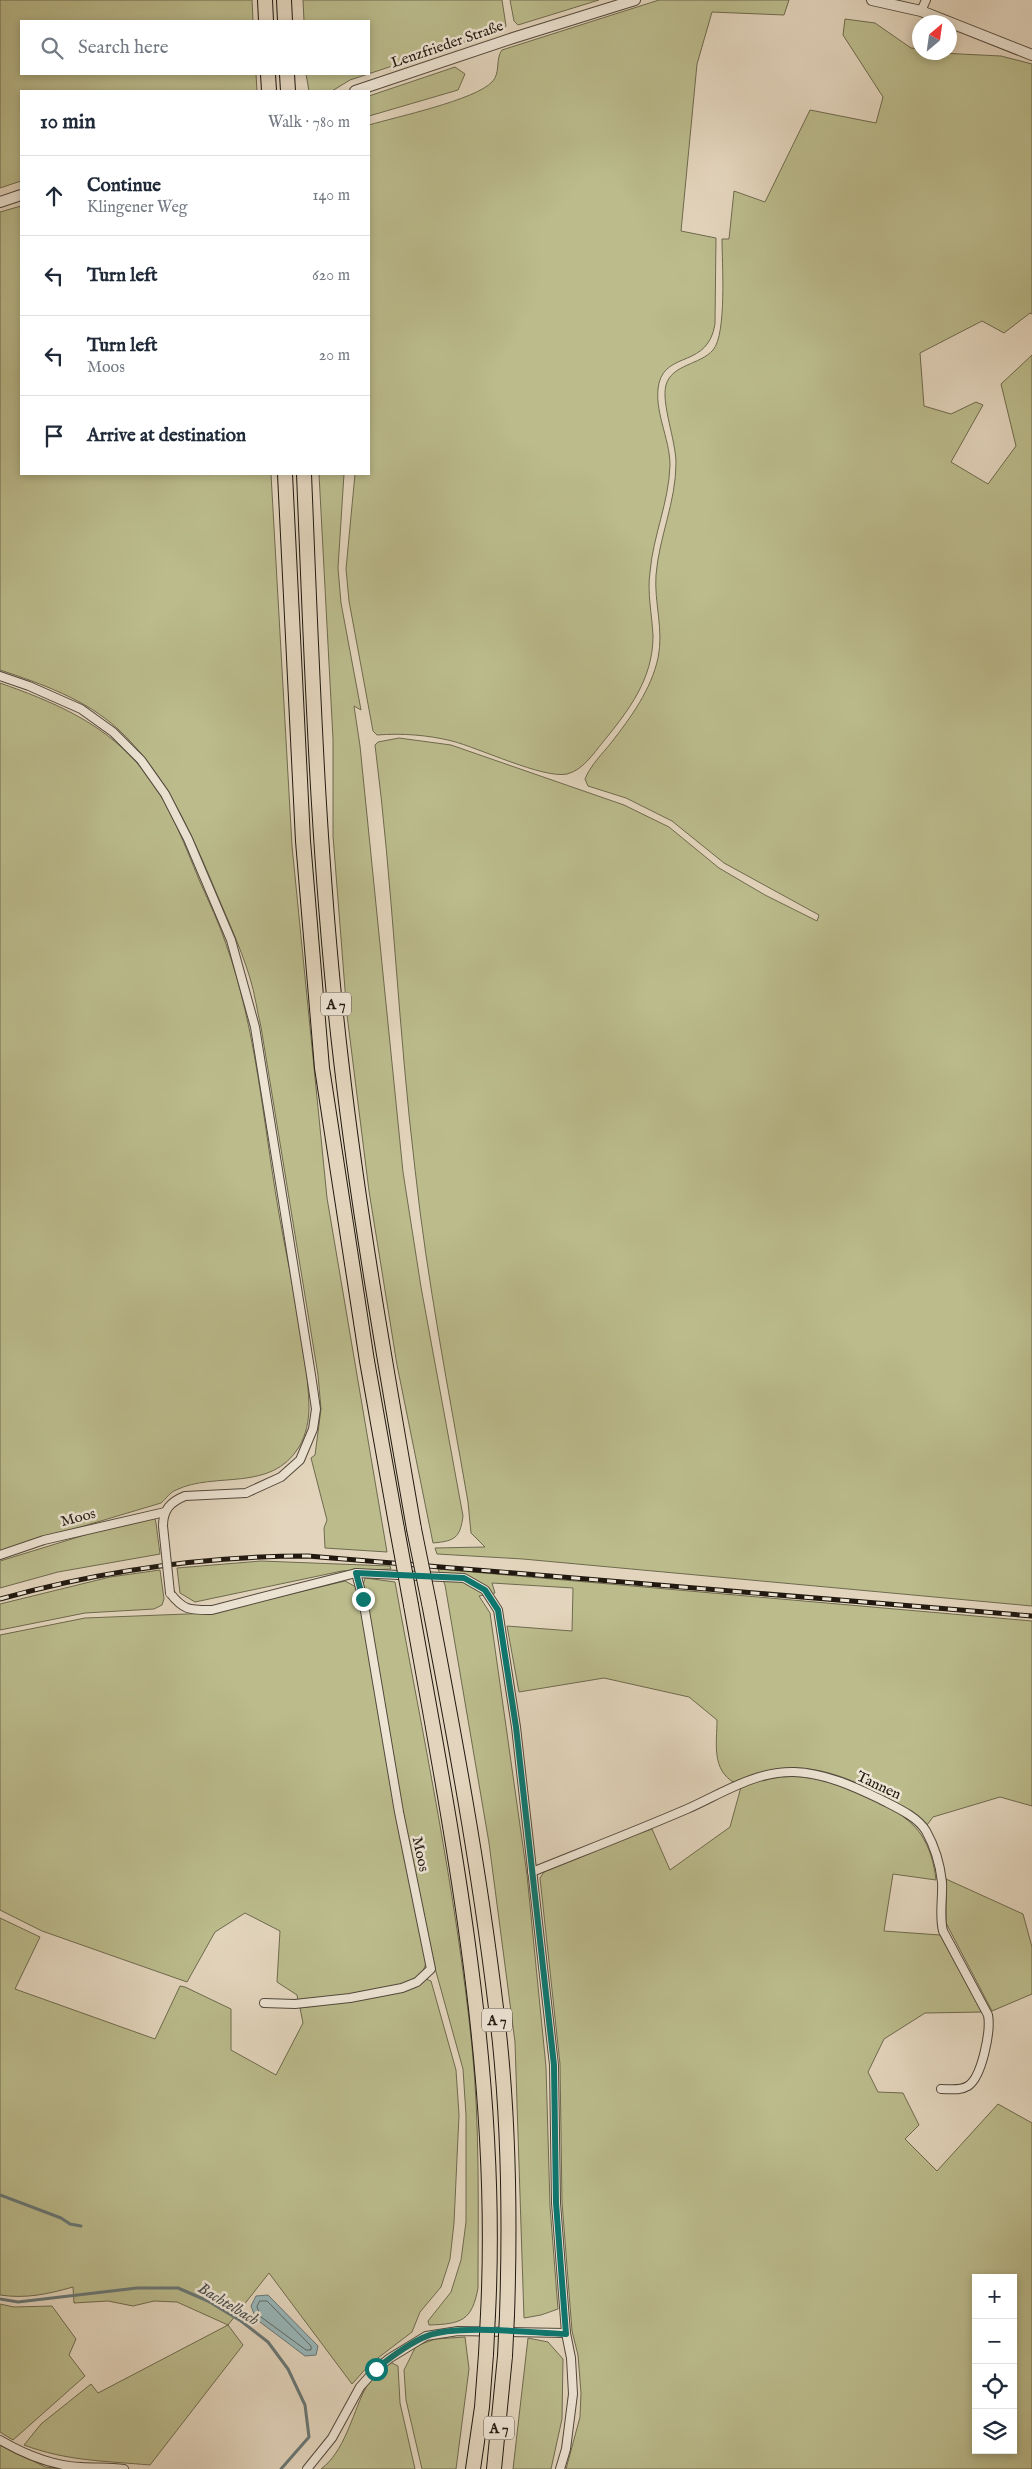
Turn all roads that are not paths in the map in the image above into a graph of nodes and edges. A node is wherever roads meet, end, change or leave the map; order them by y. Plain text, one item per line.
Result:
1 (265, 0) edge
2 (284, 0) edge
3 (635, 0) edge
4 (872, 0) edge
5 (926, 0) edge
6 (920, 11) junction
7 (266, 20) edge
8 (285, 20) edge
9 (1032, 55) edge
10 (268, 75) edge
11 (287, 75) edge
12 (269, 90) edge
13 (288, 90) edge
14 (359, 90) edge
15 (20, 195) edge
16 (0, 202) edge
17 (285, 475) edge
18 (304, 475) edge
19 (0, 676) edge
20 (165, 1512) junction
21 (0, 1555) edge
22 (356, 1573) junction
23 (532, 1872) junction
24 (264, 2003) dead end
25 (941, 2089) dead end
26 (566, 2334) junction
27 (0, 2440) edge
28 (124, 2469) edge
29 (307, 2469) edge
30 (473, 2469) edge
31 (494, 2469) edge
32 (560, 2469) edge

1 - 7 highway
2 - 8 highway
3 - 14 street, Lenzfrieder Straße
4 - 6 street
5 - 6 street
6 - 9 street
10 - 12 highway
11 - 13 highway
15 - 16 street
17 - 30 highway, A 7, bridge
18 - 31 highway, A 7, bridge
19 - 20 street
20 - 21 street, Moos
20 - 22 street, bridge
22 - 23 street
22 - 24 street, Moos
23 - 25 street, Tannen
23 - 26 street
26 - 29 street
26 - 32 street
27 - 28 street

